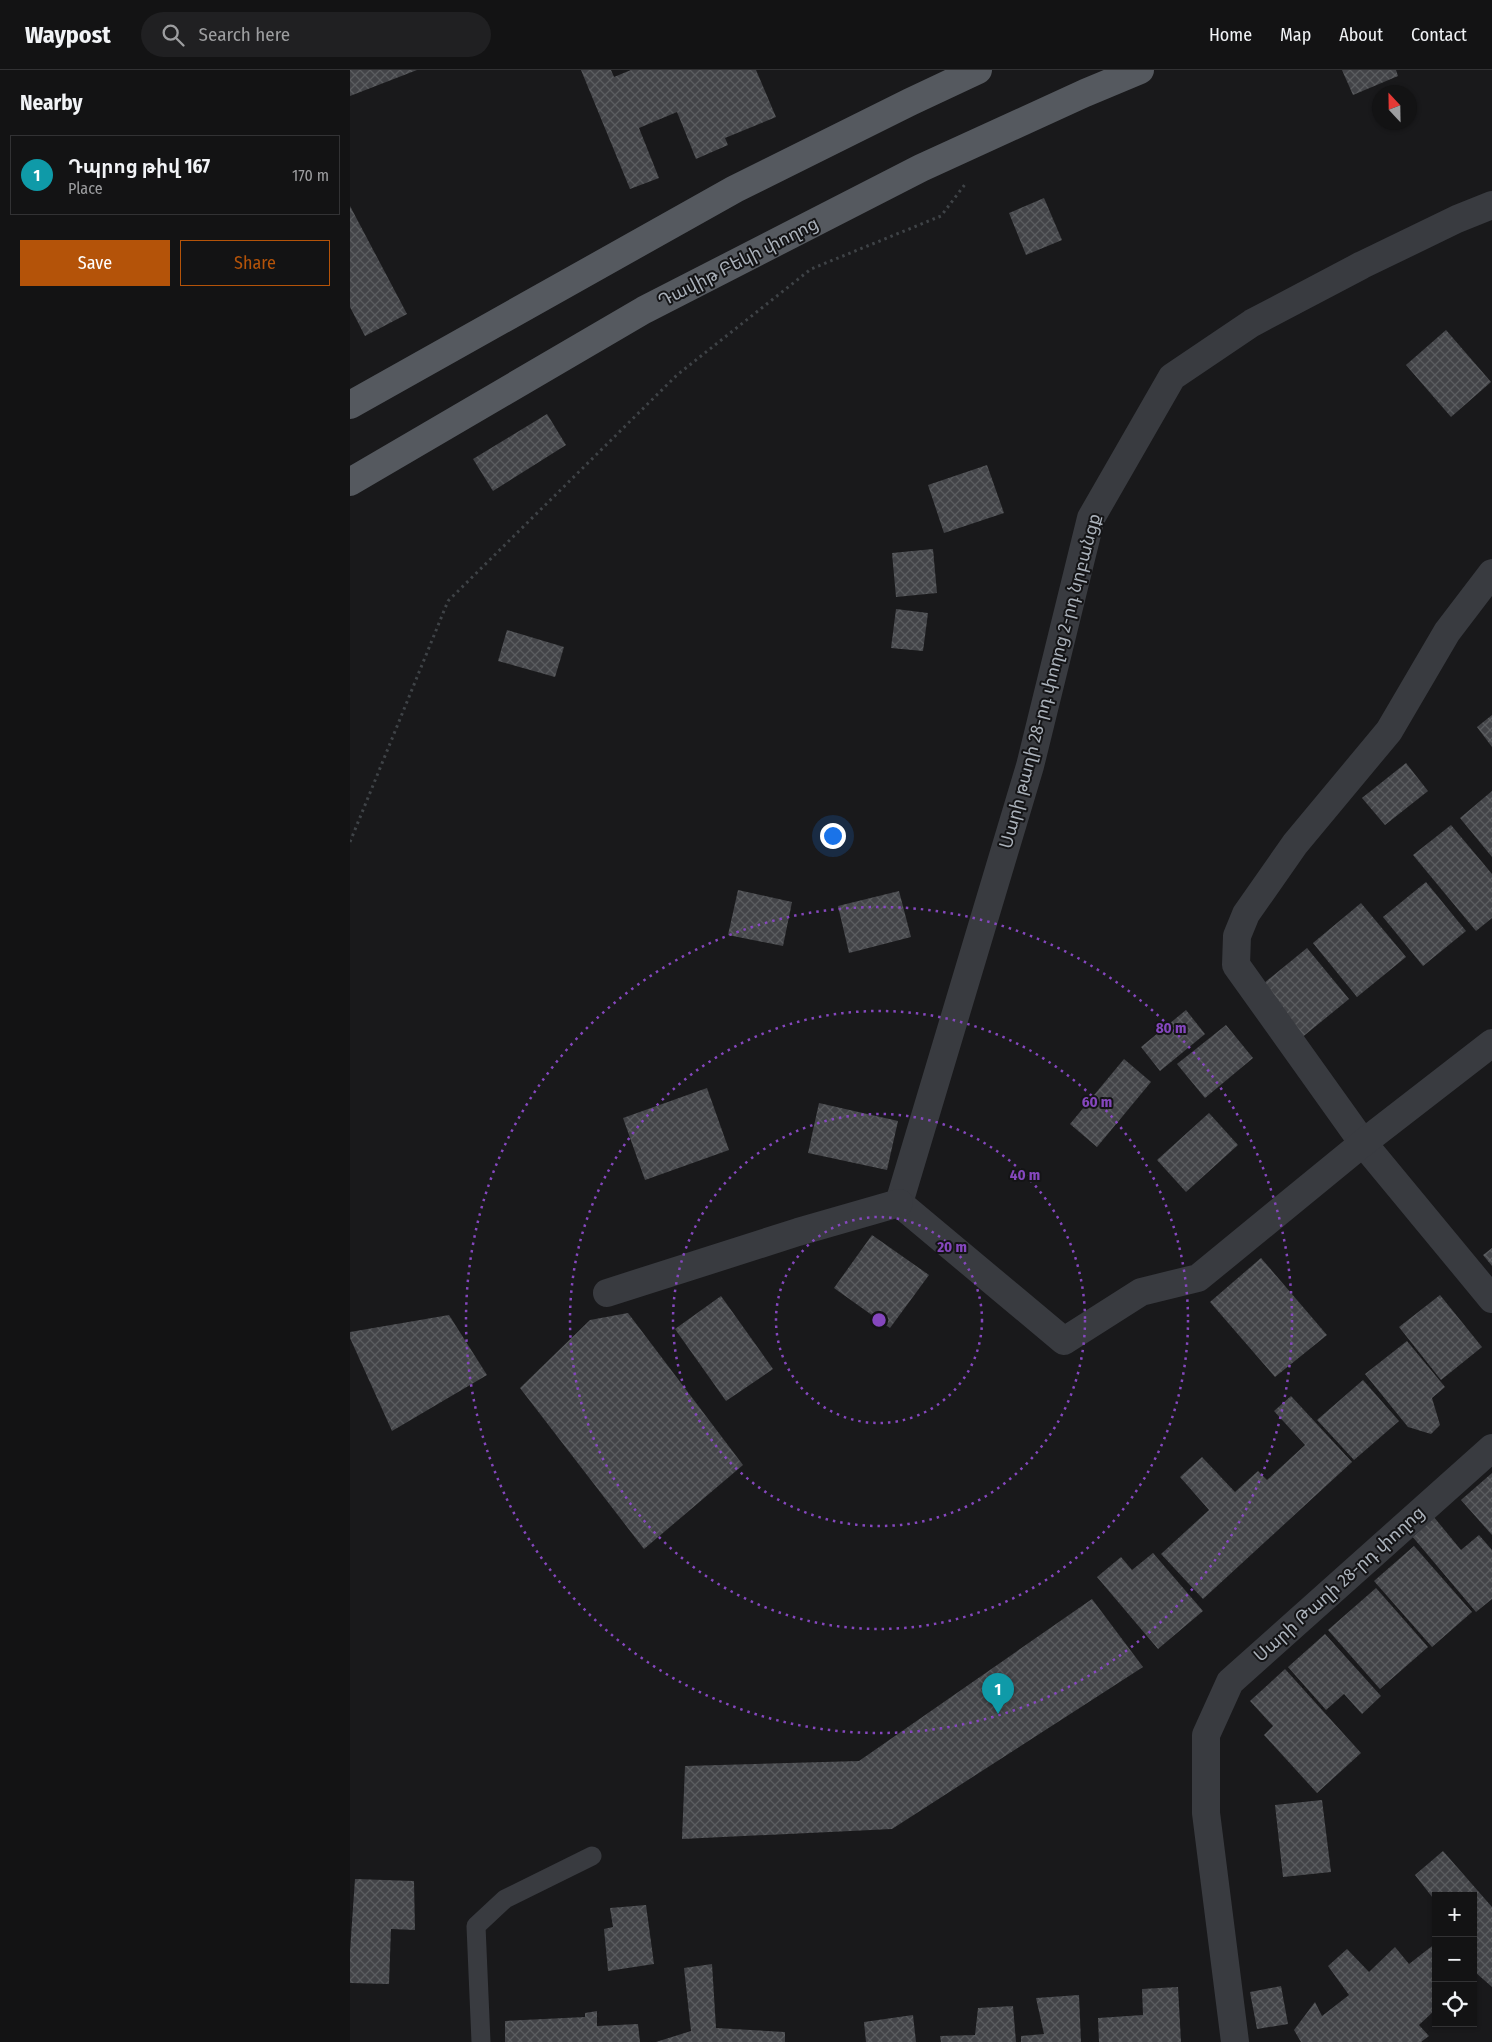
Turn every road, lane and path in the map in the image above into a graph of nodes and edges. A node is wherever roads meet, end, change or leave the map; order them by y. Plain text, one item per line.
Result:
1 (978, 70) edge
2 (1140, 70) edge
3 (970, 179) dead end
4 (1492, 205) edge
5 (350, 405) edge
6 (350, 482) edge
7 (1492, 573) edge
8 (350, 842) edge
9 (1492, 1043) edge
10 (1364, 1143) junction
11 (899, 1203) junction
12 (607, 1293) dead end
13 (1492, 1299) edge
14 (1492, 1448) edge
15 (592, 1856) dead end
16 (481, 2042) edge
17 (1235, 2042) edge

1 - 5 main road
2 - 6 main road, Դավիթ Բեկի փողոց
3 - 8 path
4 - 11 street, Սարի թաղի 28-րդ փողոց 2-րդ նրբանցք
7 - 10 street
9 - 10 street
10 - 11 street
10 - 13 street
11 - 12 street
14 - 17 street, Սարի Թաղի 28-րդ փողոց
15 - 16 lane

